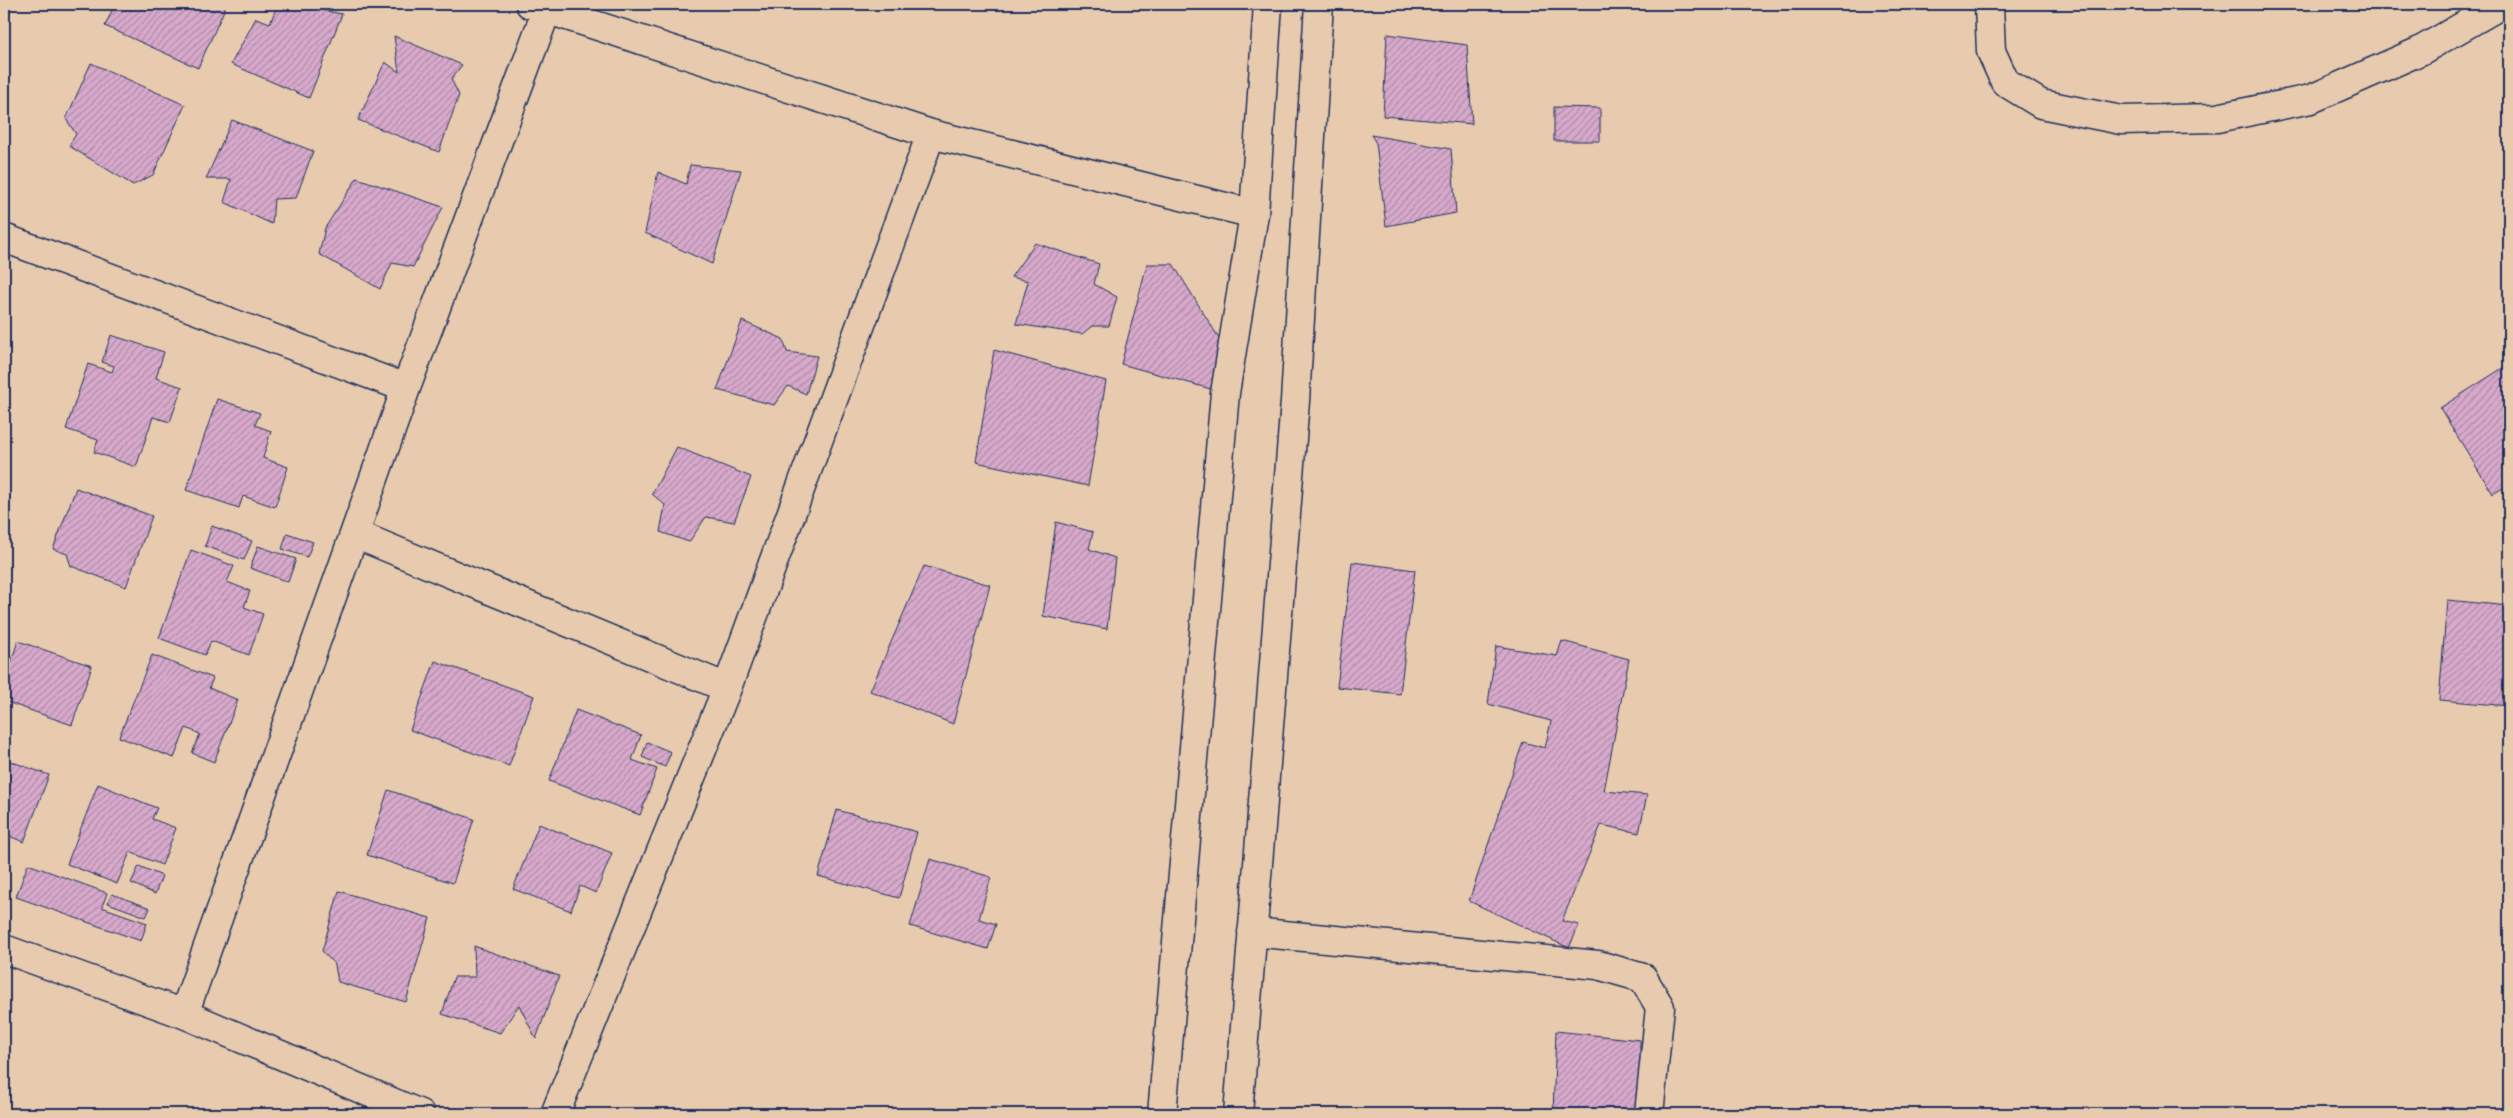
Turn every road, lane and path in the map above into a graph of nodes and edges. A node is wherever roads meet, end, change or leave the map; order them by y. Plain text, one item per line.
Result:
1 (1268, 4) edge
2 (1319, 4) edge
3 (2508, 4) edge
4 (1989, 5) dead end
5 (539, 7) edge
6 (931, 134) junction
7 (1254, 214) junction
8 (4, 238) edge
9 (406, 388) junction
10 (355, 534) junction
11 (727, 688) junction
12 (1252, 932) junction
13 (4, 949) edge
14 (184, 1014) junction
15 (420, 1114) edge
16 (555, 1114) edge
17 (1162, 1114) edge
18 (1238, 1114) edge
19 (1649, 1114) edge

1 - 7 street
2 - 12 street
3 - 4 street
5 - 6 street
5 - 9 street
6 - 7 street
6 - 11 street
7 - 17 street
8 - 9 street
9 - 10 street
10 - 11 street
10 - 14 street
11 - 16 street
12 - 18 street
12 - 19 street
13 - 14 street
14 - 15 street

